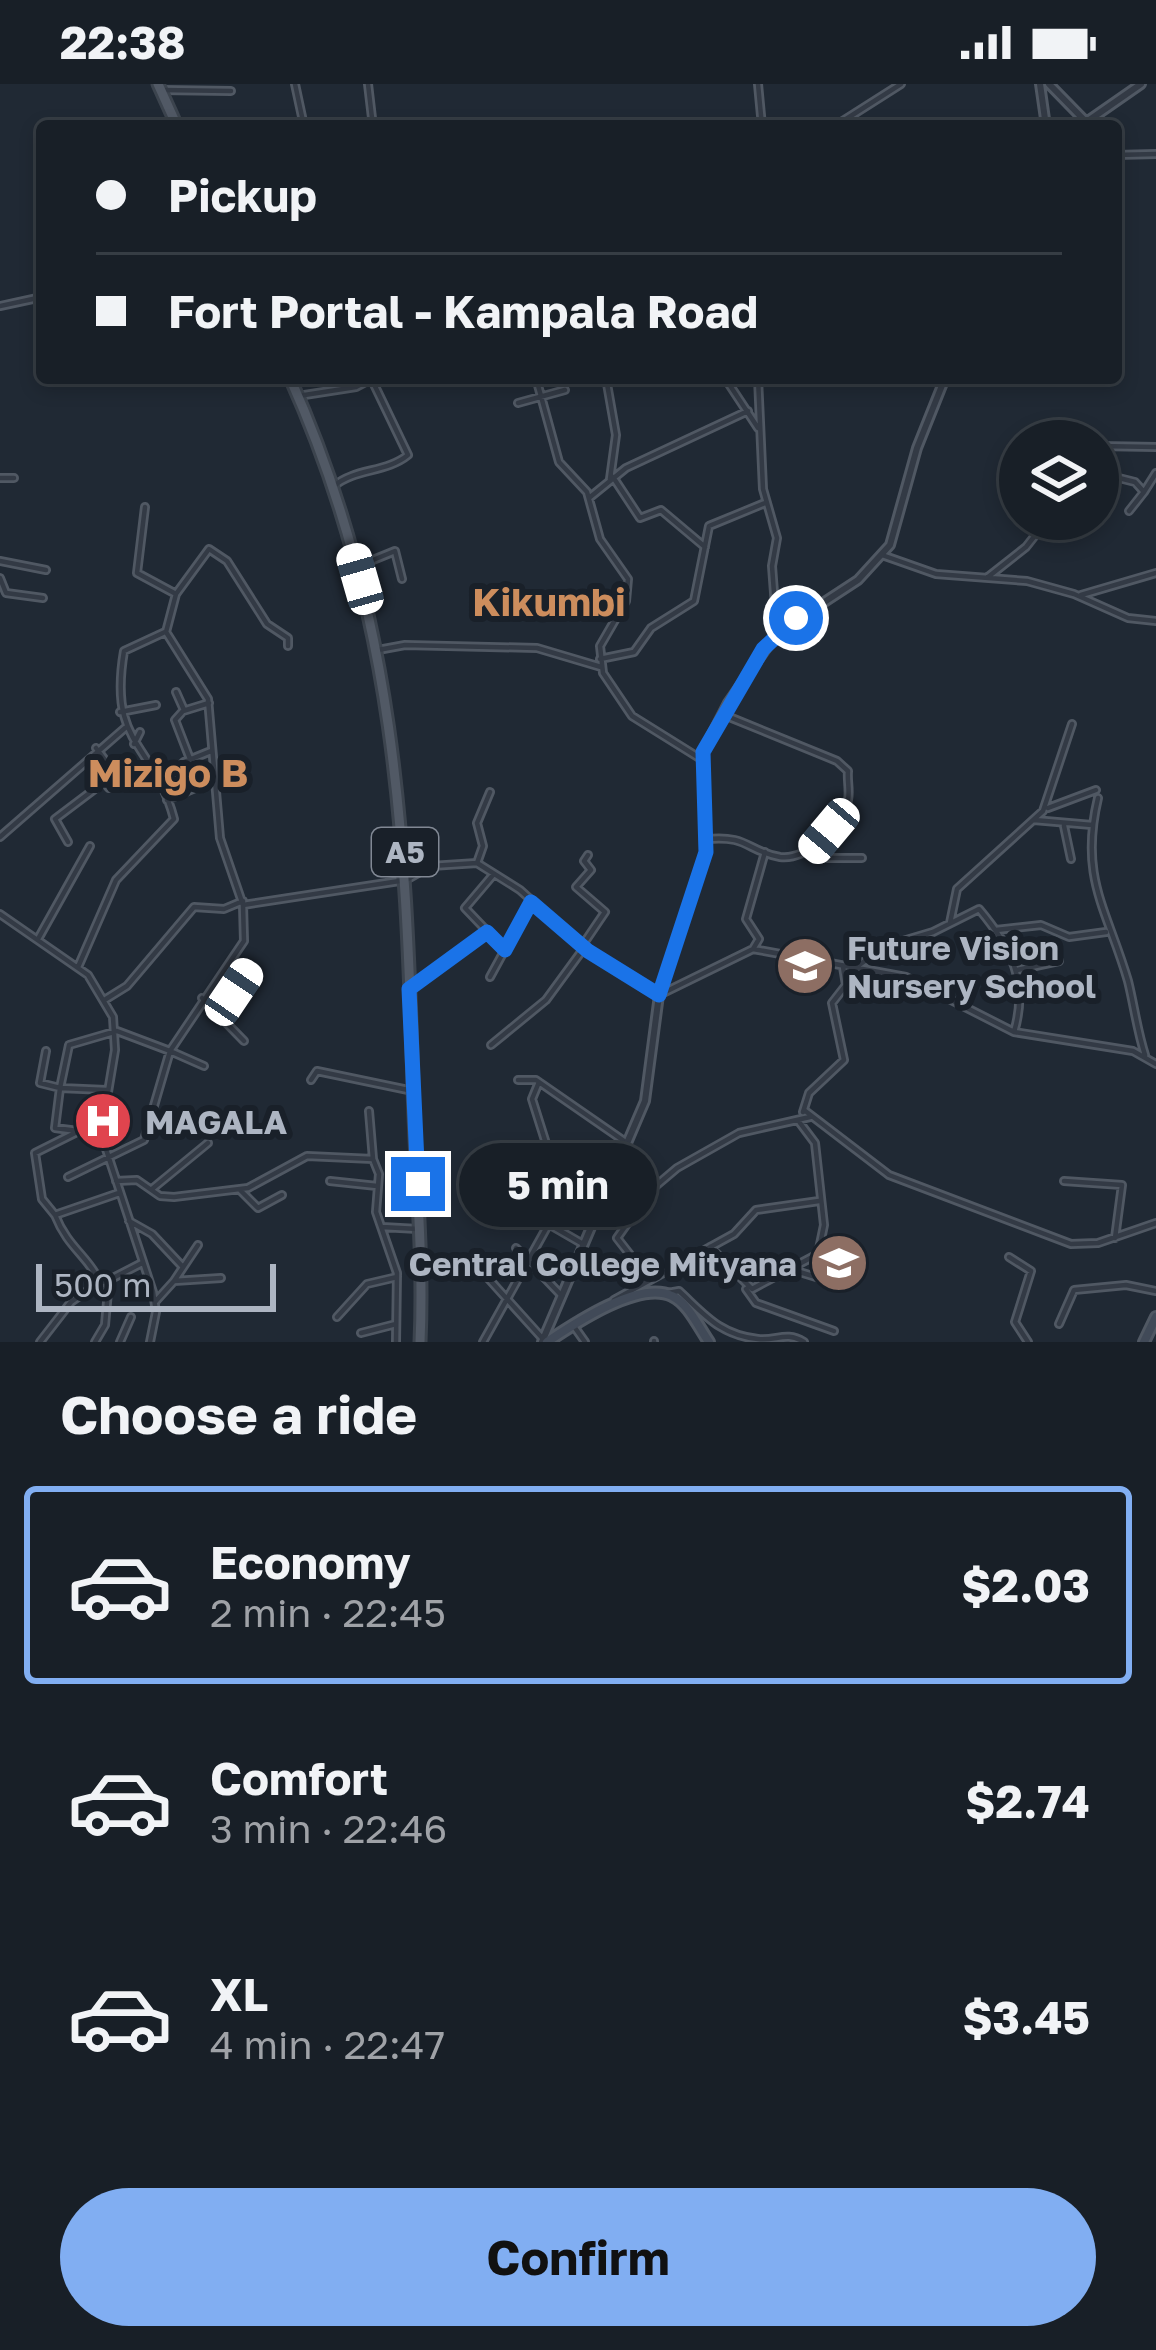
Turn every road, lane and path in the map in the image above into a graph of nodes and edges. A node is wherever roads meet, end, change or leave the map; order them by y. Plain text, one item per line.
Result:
1 (296, 84) edge
2 (368, 84) edge
3 (758, 84) edge
4 (901, 84) edge
5 (1040, 84) edge
6 (1049, 84) edge
7 (1141, 84) edge
8 (192, 85) edge
9 (159, 87) edge
10 (231, 91) dead end
11 (372, 118) dead end
12 (174, 120) edge
13 (303, 120) edge
14 (762, 120) edge
15 (844, 120) edge
16 (1045, 120) edge
17 (1083, 120) edge
18 (1092, 120) edge
19 (1122, 152) edge
20 (1156, 154) edge
21 (36, 298) edge
22 (0, 306) edge
23 (293, 384) edge
24 (362, 384) edge
25 (374, 384) edge
26 (538, 384) edge
27 (607, 384) edge
28 (729, 384) edge
29 (758, 384) edge
30 (943, 384) edge
31 (565, 390) dead end
32 (298, 396) junction
33 (542, 396) junction
34 (518, 403) dead end
35 (748, 411) junction
36 (759, 430) junction
37 (1119, 446) edge
38 (1156, 447) edge
39 (1156, 473) edge
40 (0, 478) edge
41 (14, 478) dead end
42 (612, 478) junction
43 (1119, 478) edge
44 (333, 487) junction
45 (1144, 492) junction
46 (589, 498) junction
47 (765, 503) junction
48 (145, 507) dead end
49 (1129, 511) dead end
50 (1032, 540) edge
51 (705, 547) junction
52 (882, 555) junction
53 (0, 561) edge
54 (46, 570) dead end
55 (1156, 573) edge
56 (0, 578) edge
57 (986, 578) junction
58 (360, 579) junction
59 (402, 579) dead end
60 (176, 594) junction
61 (1078, 596) junction
62 (43, 598) dead end
63 (1156, 621) edge
64 (166, 632) junction
65 (777, 633) junction
66 (288, 646) dead end
67 (377, 650) junction
68 (601, 663) junction
69 (176, 692) dead end
70 (209, 704) junction
71 (156, 705) dead end
72 (184, 710) junction
73 (120, 712) junction
74 (722, 714) junction
75 (1072, 724) dead end
76 (125, 728) junction
77 (140, 732) dead end
78 (134, 744) junction
79 (96, 748) junction
80 (212, 750) junction
81 (701, 759) junction
82 (190, 760) junction
83 (214, 780) junction
84 (161, 783) junction
85 (490, 791) dead end
86 (167, 800) junction
87 (1043, 811) junction
88 (1034, 820) junction
89 (1092, 825) junction
90 (1064, 826) junction
91 (0, 837) edge
92 (707, 838) junction
93 (68, 842) dead end
94 (90, 846) dead end
95 (813, 850) junction
96 (765, 852) junction
97 (588, 855) dead end
98 (862, 858) dead end
99 (1071, 859) dead end
100 (478, 863) junction
101 (494, 874) junction
102 (406, 880) junction
103 (531, 902) junction
104 (243, 903) junction
105 (0, 914) edge
106 (950, 923) junction
107 (996, 930) junction
108 (487, 932) junction
109 (1108, 932) junction
110 (38, 939) junction
111 (583, 947) junction
112 (753, 949) junction
113 (505, 950) junction
114 (1059, 961) dead end
115 (843, 966) junction
116 (78, 967) junction
117 (855, 968) junction
118 (1017, 970) junction
119 (248, 972) dead end
120 (490, 977) dead end
121 (409, 989) junction
122 (659, 995) junction
123 (202, 998) junction
124 (106, 1000) junction
125 (220, 1012) junction
126 (117, 1030) junction
127 (1014, 1032) junction
128 (244, 1041) dead end
129 (491, 1045) dead end
130 (46, 1051) dead end
131 (170, 1051) junction
132 (1145, 1055) junction
133 (1156, 1064) edge
134 (204, 1066) dead end
135 (311, 1080) dead end
136 (518, 1080) dead end
137 (539, 1082) junction
138 (60, 1088) junction
139 (106, 1090) junction
140 (413, 1091) junction
141 (96, 1093) junction
142 (103, 1102) junction
143 (804, 1110) junction
144 (369, 1111) dead end
145 (810, 1117) junction
146 (800, 1123) junction
147 (75, 1133) junction
148 (101, 1134) junction
149 (208, 1143) dead end
150 (627, 1143) junction
151 (373, 1159) junction
152 (107, 1160) junction
153 (620, 1165) junction
154 (68, 1177) dead end
155 (116, 1181) junction
156 (330, 1181) dead end
157 (1064, 1181) dead end
158 (657, 1184) junction
159 (377, 1186) junction
160 (152, 1189) junction
161 (240, 1190) junction
162 (119, 1192) junction
163 (606, 1193) junction
164 (282, 1195) dead end
165 (819, 1201) junction
166 (497, 1204) dead end
167 (55, 1215) junction
168 (129, 1221) junction
169 (1156, 1223) edge
170 (547, 1226) junction
171 (380, 1227) junction
172 (418, 1229) junction
173 (1115, 1238) junction
174 (198, 1245) dead end
175 (586, 1245) junction
176 (710, 1247) junction
177 (516, 1248) dead end
178 (1009, 1257) dead end
179 (143, 1263) junction
180 (530, 1264) junction
181 (182, 1266) junction
182 (794, 1270) junction
183 (397, 1277) junction
184 (221, 1278) dead end
185 (488, 1278) dead end
186 (649, 1279) junction
187 (110, 1280) junction
188 (174, 1281) junction
189 (100, 1282) junction
190 (743, 1284) junction
191 (838, 1284) dead end
192 (1156, 1291) edge
193 (666, 1294) junction
194 (562, 1297) junction
195 (507, 1299) junction
196 (155, 1302) junction
197 (601, 1308) junction
198 (131, 1317) dead end
199 (338, 1317) dead end
200 (1156, 1317) edge
201 (396, 1324) junction
202 (1060, 1324) dead end
203 (573, 1325) junction
204 (834, 1331) dead end
205 (361, 1333) dead end
206 (544, 1341) edge
207 (40, 1342) edge
208 (95, 1342) edge
209 (120, 1342) edge
210 (150, 1342) edge
211 (396, 1342) edge
212 (420, 1342) edge
213 (483, 1342) edge
214 (585, 1342) edge
215 (709, 1342) edge
216 (804, 1342) edge
217 (1028, 1342) edge
218 (1144, 1342) edge

1 - 13 street
2 - 11 street
3 - 14 street
4 - 15 street
5 - 16 street
6 - 17 street
7 - 18 street
8 - 9 street
8 - 10 street
9 - 12 main road
19 - 20 street
21 - 22 street
23 - 32 main road, A5
24 - 32 street
25 - 44 street
26 - 33 street
27 - 42 street
28 - 35 street
29 - 36 street
30 - 52 street
31 - 33 street
32 - 44 main road, A5
33 - 34 street
33 - 46 street
35 - 36 street
35 - 42 street
36 - 47 street
37 - 38 street
39 - 45 street
40 - 41 street
42 - 46 street
42 - 51 street
43 - 45 street
44 - 58 main road, A5
45 - 49 street
46 - 68 street
47 - 51 street
47 - 65 street
48 - 60 street
50 - 57 street
51 - 68 street
52 - 57 street
52 - 65 street
53 - 54 street
55 - 61 street
56 - 62 street
57 - 61 street
58 - 59 street
58 - 67 main road, A5
60 - 64 street
60 - 66 street
61 - 63 street
64 - 70 street
64 - 73 street
65 - 74 street
67 - 68 street
67 - 102 main road, A5
68 - 81 street
69 - 72 street
70 - 72 street
70 - 80 street
71 - 73 street
72 - 82 street
73 - 76 street
74 - 81 street
74 - 95 street
75 - 87 street
76 - 78 street
76 - 79 street
77 - 78 street
78 - 84 street
79 - 91 street
79 - 93 street
80 - 82 street
80 - 83 street
81 - 92 street
82 - 84 street
83 - 86 street
83 - 104 street
84 - 86 street
85 - 100 street
86 - 116 street
87 - 88 street
87 - 89 street
88 - 90 street
88 - 106 street
89 - 90 street
89 - 109 street
90 - 99 street
92 - 96 street
92 - 122 street
94 - 110 street
95 - 96 street
95 - 98 street
96 - 112 street
97 - 111 street
100 - 101 street
100 - 102 street
101 - 103 street
101 - 108 street
102 - 104 street
102 - 121 main road, A5
103 - 111 street
103 - 113 street
104 - 123 street
104 - 124 street
105 - 110 street
106 - 107 street
106 - 117 street
107 - 109 street
107 - 118 street
108 - 113 street
108 - 121 street
109 - 132 street
110 - 116 street
111 - 122 street
111 - 129 street
112 - 115 street
112 - 122 street
113 - 120 street
114 - 118 street
115 - 117 street
115 - 143 street
116 - 124 street
117 - 127 street
118 - 127 street
119 - 125 street
121 - 140 main road, A5
122 - 150 street
123 - 125 street
123 - 131 street
124 - 126 street
125 - 128 street
126 - 131 street
126 - 138 street
126 - 139 street
127 - 132 street
130 - 138 street
131 - 134 street
131 - 152 street
132 - 133 street
135 - 140 street
136 - 137 street
137 - 150 street
137 - 163 street
138 - 141 street
138 - 147 street
139 - 141 street
139 - 142 street
140 - 172 main road, A5
141 - 142 street
142 - 148 street
143 - 145 street
143 - 146 street
144 - 151 street
145 - 146 street
145 - 173 street
146 - 158 street
146 - 165 street
147 - 148 street
147 - 167 street
148 - 152 street
149 - 160 street
150 - 153 street
151 - 159 street
151 - 161 street
152 - 154 street
152 - 155 street
153 - 158 street
153 - 163 street
155 - 160 street
155 - 162 street
156 - 159 street
157 - 173 street
158 - 186 street
159 - 171 street
160 - 161 street
161 - 164 street
162 - 167 street
162 - 168 street
163 - 175 street
165 - 176 street
165 - 182 street
166 - 170 street
167 - 189 street
168 - 179 street
168 - 181 street
169 - 173 street
170 - 175 street
170 - 180 street
171 - 172 street
171 - 183 street
172 - 212 main road, A5
174 - 181 street
175 - 194 street
176 - 186 street
176 - 190 street
177 - 180 street
178 - 217 street
179 - 187 street
179 - 196 street
180 - 194 street
180 - 195 street
181 - 188 street
182 - 190 street
182 - 191 street
183 - 199 street
183 - 201 street
184 - 188 street
185 - 195 street
186 - 197 street
187 - 189 street
187 - 208 street
188 - 196 street
189 - 207 street
190 - 204 street
192 - 202 street
193 - 197 main road
193 - 215 main road
193 - 216 street
194 - 206 street
195 - 206 street
195 - 213 street
196 - 210 street
197 - 203 main road
198 - 209 street
200 - 218 main road
201 - 205 street
201 - 211 street
203 - 206 main road
203 - 214 street

